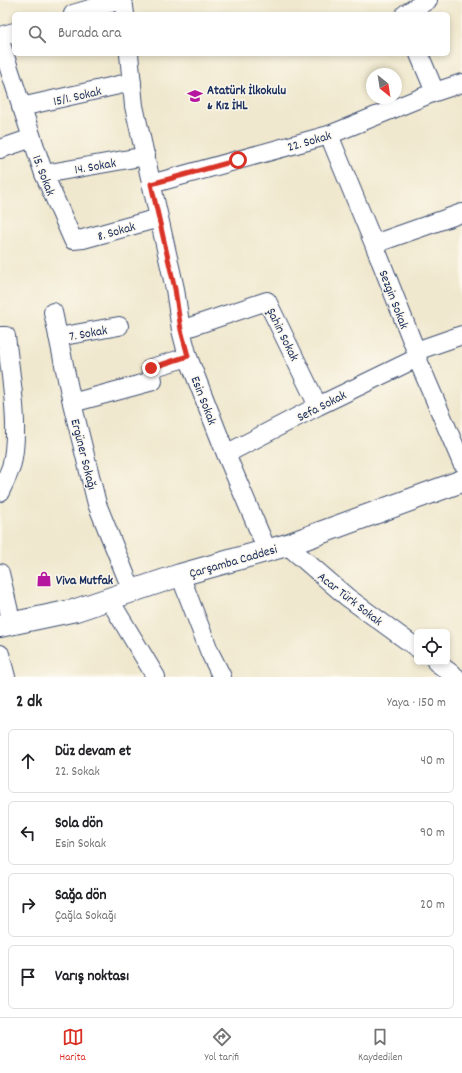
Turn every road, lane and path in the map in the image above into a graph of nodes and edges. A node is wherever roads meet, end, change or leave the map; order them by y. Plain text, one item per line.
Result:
1 (120, 0) edge
2 (123, 0) edge
3 (398, 0) edge
4 (428, 0) edge
5 (80, 12) edge
6 (125, 12) edge
7 (403, 12) edge
8 (407, 12) edge
9 (12, 33) edge
10 (0, 36) edge
11 (0, 41) edge
12 (129, 56) edge
13 (420, 56) edge
14 (132, 82) junction
15 (462, 83) edge
16 (435, 92) junction
17 (22, 108) junction
18 (329, 135) junction
19 (32, 138) junction
20 (0, 149) edge
21 (146, 156) junction
22 (44, 174) junction
23 (151, 184) junction
24 (462, 213) edge
25 (159, 218) junction
26 (73, 240) joint
27 (374, 244) junction
28 (53, 312) dead end
29 (118, 326) dead end
30 (181, 330) junction
31 (462, 335) edge
32 (0, 336) edge
33 (58, 337) junction
34 (416, 354) junction
35 (188, 356) junction
36 (72, 403) junction
37 (318, 406) junction
38 (226, 454) junction
39 (462, 463) edge
40 (462, 481) edge
41 (0, 492) edge
42 (277, 548) junction
43 (0, 573) edge
44 (180, 575) junction
45 (132, 591) junction
46 (109, 599) junction
47 (6, 625) edge
48 (414, 646) edge
49 (0, 654) edge
50 (440, 665) edge
51 (6, 677) edge
52 (156, 677) edge
53 (222, 677) edge
54 (456, 677) edge

1 - 5 street
2 - 6 street
3 - 7 street
4 - 8 street
9 - 10 street
11 - 17 street, 15. Sokak
12 - 14 street, Esin Sokak
13 - 16 street
14 - 17 street, 15/1. Sokak
14 - 21 street, Esin Sokak
15 - 16 street, 22. Sokak
16 - 18 street, 22. Sokak
17 - 19 street, 15. Sokak
18 - 23 street, 22. Sokak
18 - 27 street, Sezgin Sokak
19 - 20 street
19 - 22 street, 15. Sokak
21 - 22 street, 14. Sokak
21 - 23 street, Esin Sokak
22 - 26 street, 15. Sokak
23 - 25 street, Esin Sokak
24 - 27 street
25 - 26 street, 8. Sokak
25 - 30 street, Esin Sokak
27 - 34 street, Sezgin Sokak
28 - 33 street, Ergüner Sokağı
29 - 33 street, 7. Sokak
30 - 35 street, Esin Sokak
30 - 37 street, Şahin Sokak
31 - 34 street, Sefa Sokak
32 - 41 street
33 - 36 street, Ergüner Sokağı
34 - 37 street, Sefa Sokak
34 - 39 street, Sezgin Sokak
35 - 36 street
35 - 38 street, Esin Sokak
36 - 45 street, Ergüner Sokağı
37 - 38 street, Sefa Sokak
38 - 42 street, Esin Sokak
40 - 42 main road, Çarşamba Caddesi
42 - 44 main road, Çarşamba Caddesi
42 - 48 street, Acar Türk Sokak
43 - 47 street
44 - 45 main road, Çarşamba Caddesi
44 - 53 street
45 - 46 main road, Çarşamba Caddesi
46 - 47 main road, Çarşamba Caddesi
46 - 52 street
49 - 51 street
50 - 54 street

